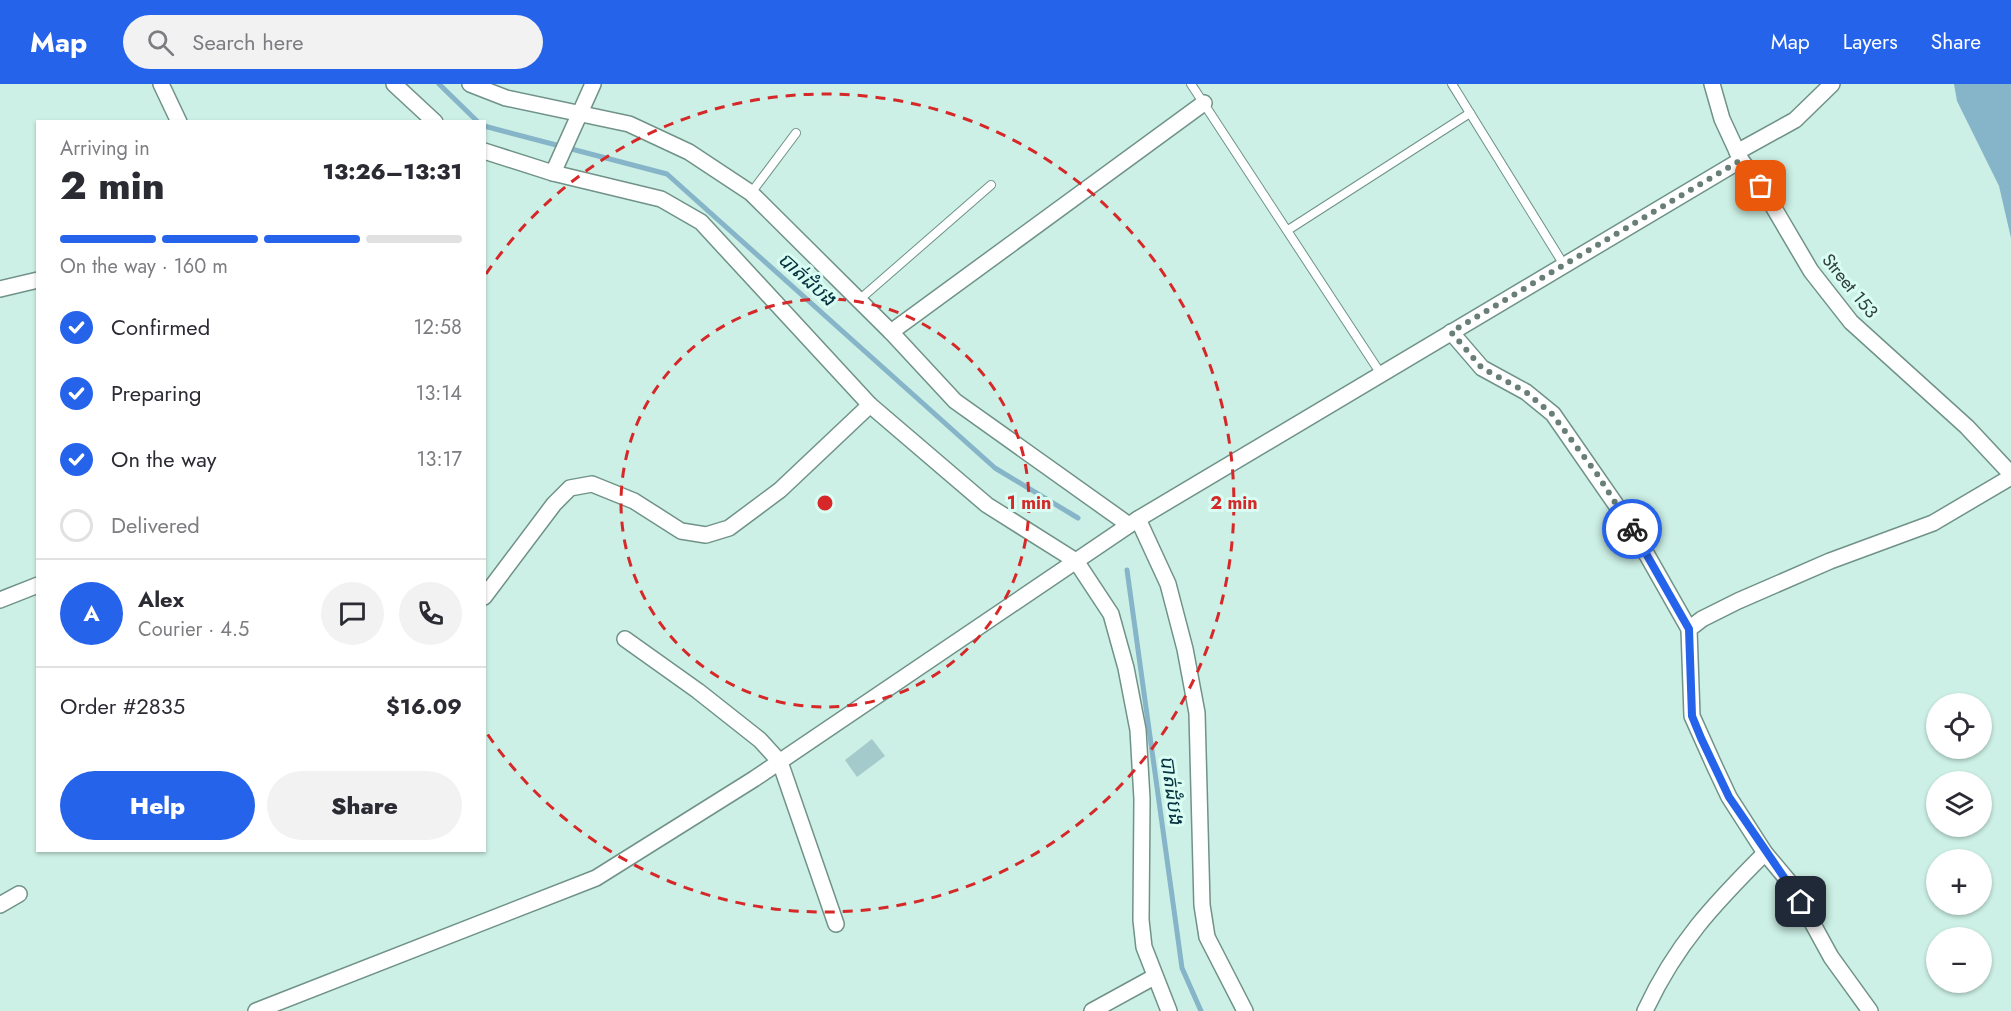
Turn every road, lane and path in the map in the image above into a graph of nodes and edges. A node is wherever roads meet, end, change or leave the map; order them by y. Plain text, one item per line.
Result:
1 (161, 84) edge
2 (394, 84) edge
3 (470, 84) edge
4 (593, 84) edge
5 (1191, 84) edge
6 (1452, 84) edge
7 (1712, 84) edge
8 (1832, 84) edge
9 (1204, 103) junction
10 (1470, 113) junction
11 (578, 114) junction
12 (178, 120) edge
13 (433, 120) edge
14 (796, 133) dead end
15 (486, 152) edge
16 (1739, 156) junction
17 (553, 173) junction
18 (991, 185) dead end
19 (751, 193) junction
20 (1288, 230) junction
21 (1564, 265) junction
22 (36, 280) edge
23 (0, 289) edge
24 (857, 301) junction
25 (891, 332) junction
26 (1451, 332) junction
27 (1382, 374) junction
28 (870, 405) junction
29 (2011, 476) edge
30 (1134, 522) junction
31 (1076, 561) junction
32 (36, 586) edge
33 (486, 594) edge
34 (0, 600) edge
35 (1689, 629) junction
36 (625, 639) dead end
37 (780, 762) junction
38 (1765, 853) junction
39 (19, 894) dead end
40 (0, 905) edge
41 (836, 924) dead end
42 (1154, 976) junction
43 (256, 1011) edge
44 (1092, 1011) edge
45 (1169, 1011) edge
46 (1245, 1011) edge
47 (1645, 1011) edge
48 (1870, 1011) edge

1 - 12 street
2 - 13 street
3 - 11 street
4 - 11 street
5 - 9 lane
6 - 10 lane
7 - 16 street, Street 153
8 - 16 street
9 - 20 lane
9 - 25 street
10 - 20 lane
10 - 21 lane
11 - 17 street
11 - 19 street
14 - 19 lane
15 - 17 street
16 - 21 street
16 - 29 street, Street 153
17 - 28 street
18 - 24 lane
19 - 24 street
20 - 27 lane
21 - 26 street
22 - 23 street
24 - 25 street
25 - 30 street
26 - 27 street
26 - 35 street
27 - 30 street
28 - 31 street
28 - 33 street
29 - 35 street
30 - 31 street
30 - 46 street
31 - 37 street
31 - 42 street
32 - 34 street
35 - 38 street
36 - 37 street
37 - 41 street
37 - 43 street
38 - 47 street
38 - 48 street
39 - 40 street
42 - 44 street
42 - 45 street

